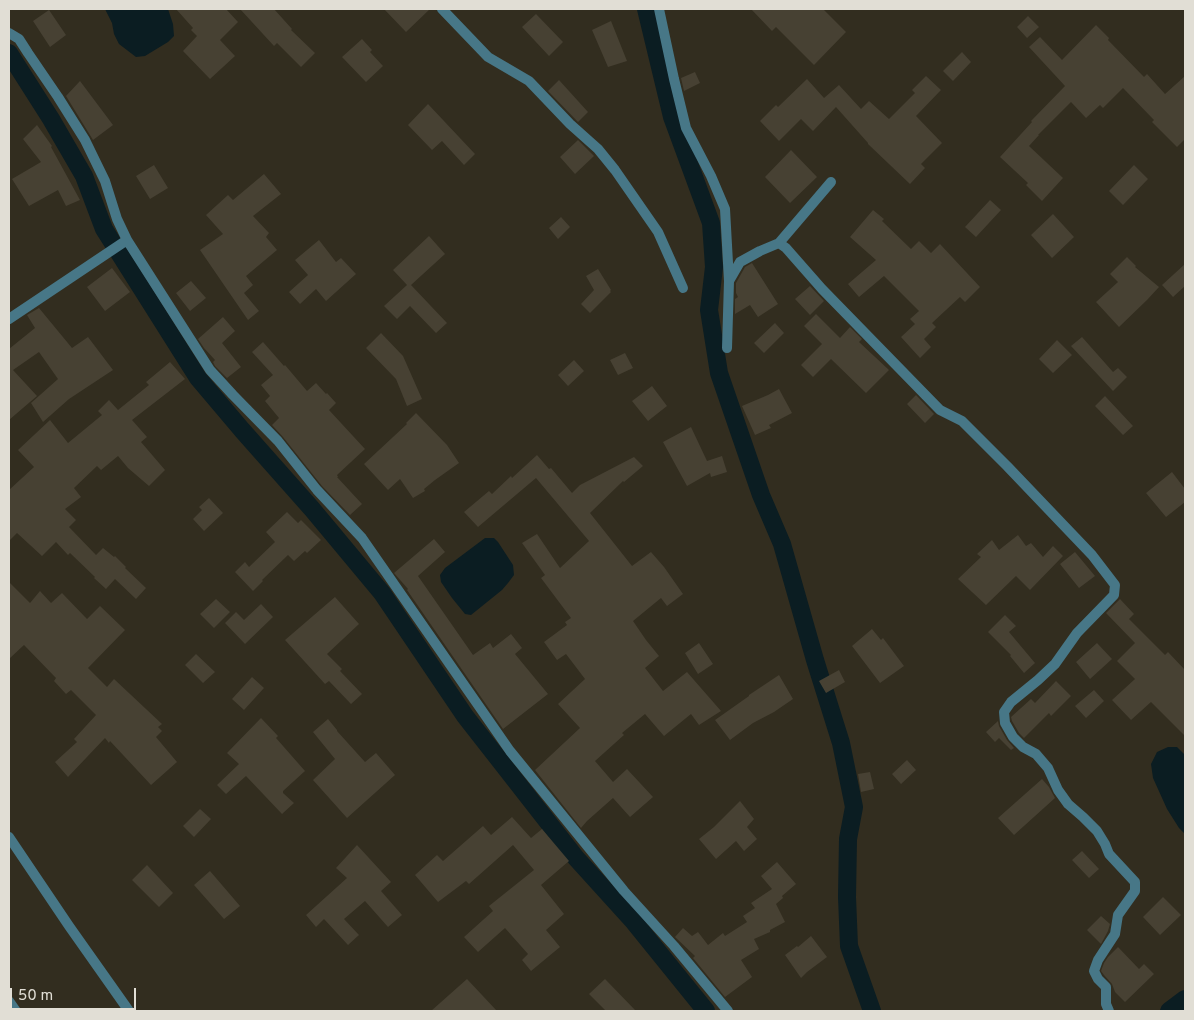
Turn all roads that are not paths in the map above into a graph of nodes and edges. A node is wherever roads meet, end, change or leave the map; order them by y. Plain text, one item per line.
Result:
1 (442, 9) edge
2 (659, 9) edge
3 (9, 33) edge
4 (831, 182) dead end
5 (127, 240) junction
6 (779, 243) junction
7 (729, 281) junction
8 (682, 288) dead end
9 (9, 319) edge
10 (727, 348) dead end
11 (9, 838) edge
12 (9, 1001) edge
13 (16, 1011) edge
14 (129, 1011) edge
15 (728, 1011) edge
16 (1109, 1011) edge

1 - 8 street
2 - 7 street
3 - 5 street
4 - 6 street
5 - 9 street
5 - 15 street
6 - 7 street
6 - 16 street
7 - 10 street
11 - 14 street
12 - 13 street

